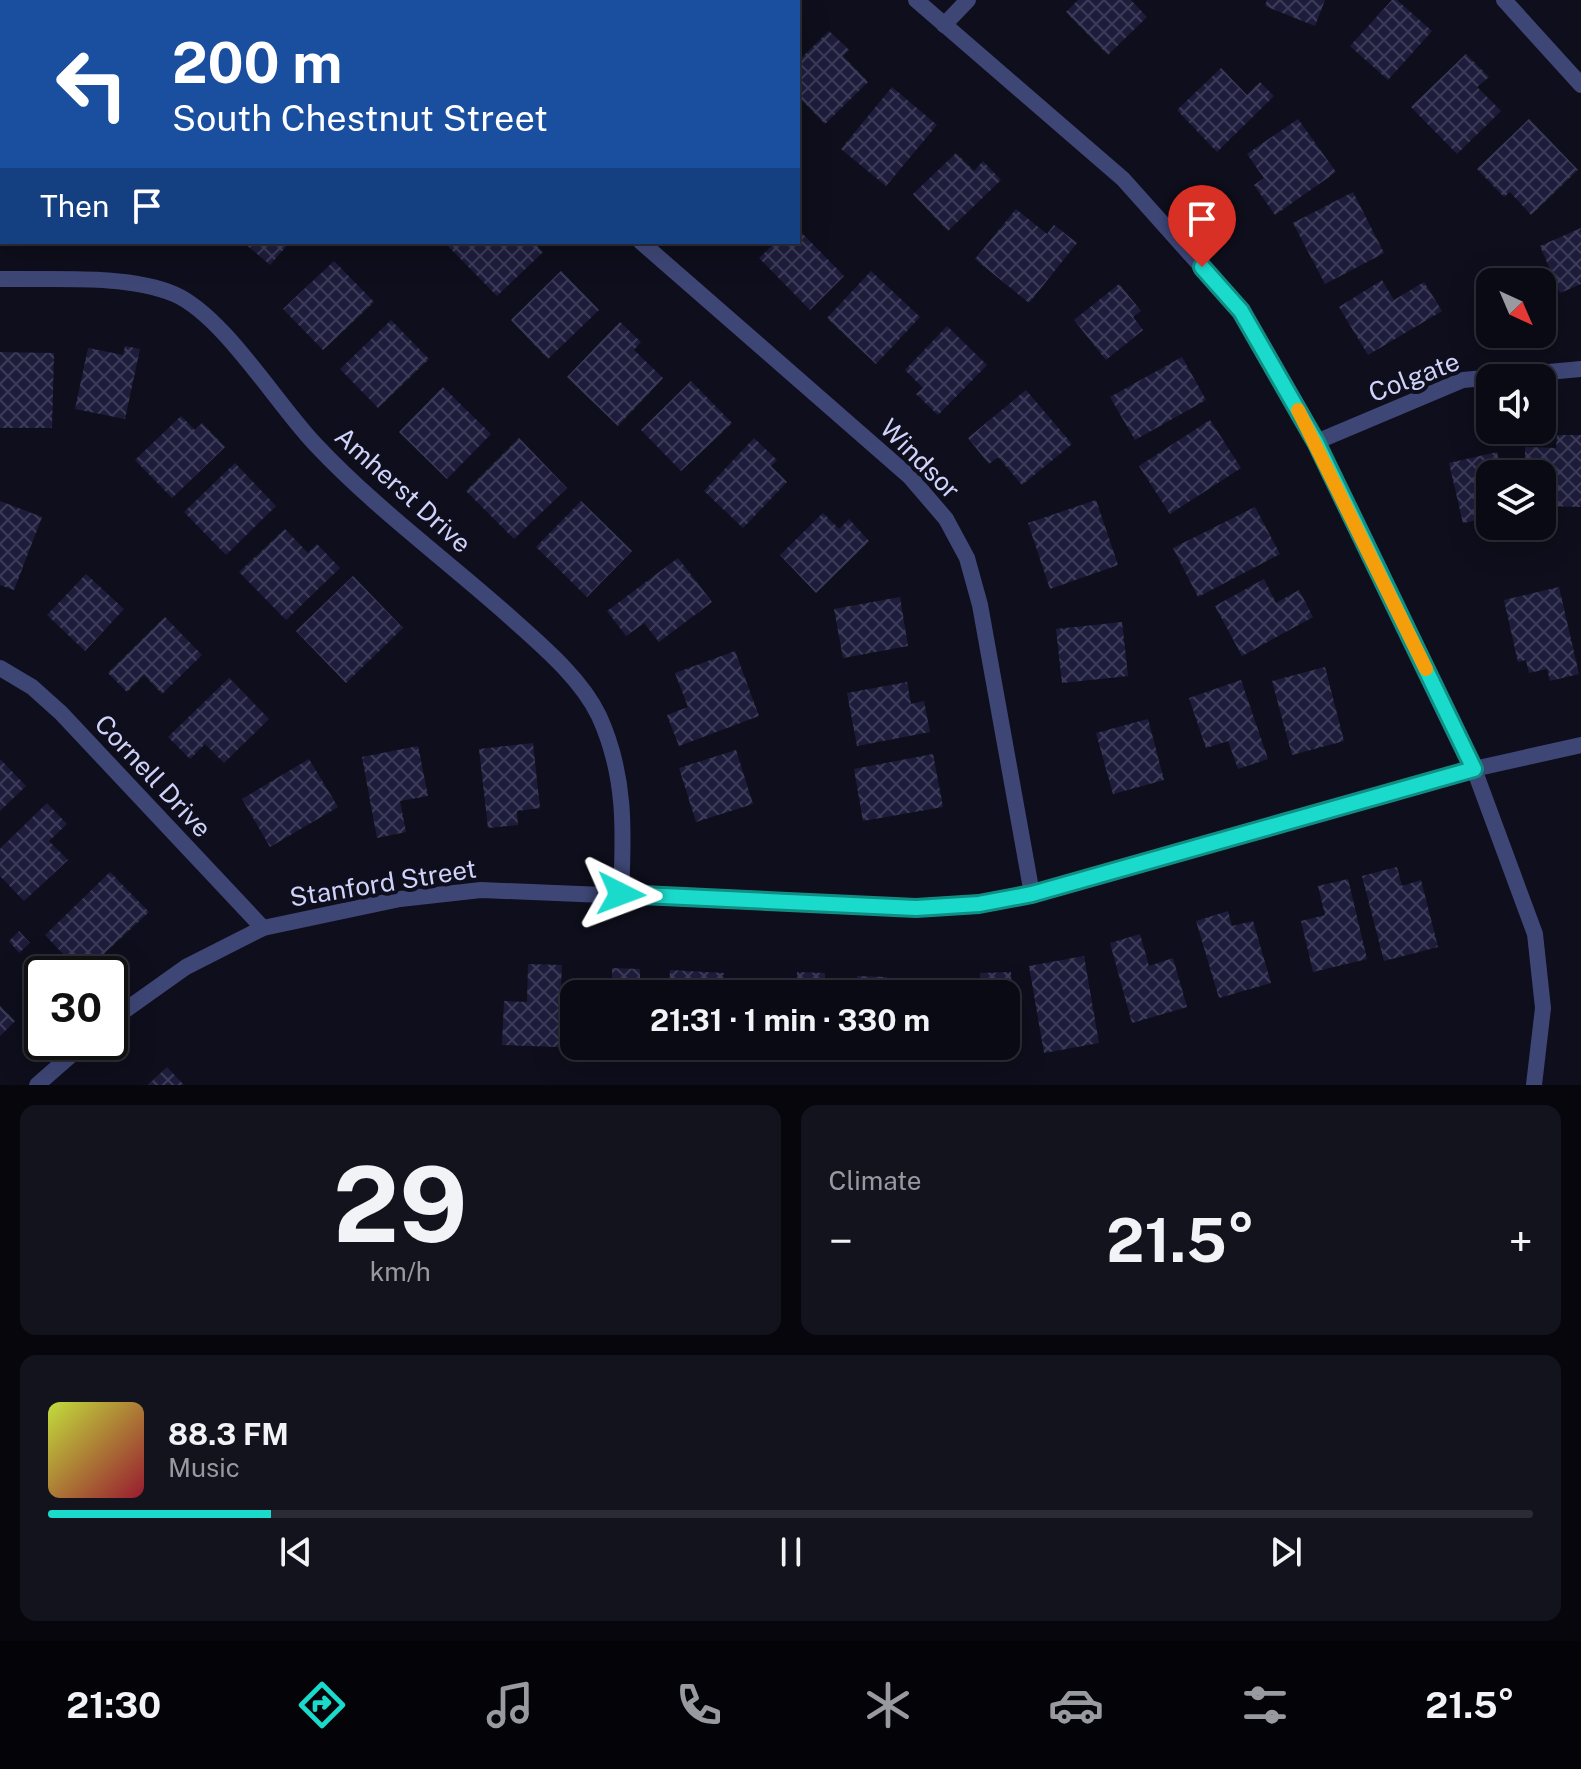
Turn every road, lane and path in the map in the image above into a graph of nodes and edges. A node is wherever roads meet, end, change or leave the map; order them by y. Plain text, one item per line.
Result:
1 (916, 0) edge
2 (968, 0) edge
3 (1504, 0) edge
4 (944, 25) junction
5 (1581, 85) edge
6 (643, 244) edge
7 (0, 279) edge
8 (1581, 369) edge
9 (1316, 442) junction
10 (0, 668) edge
11 (1581, 745) edge
12 (1474, 769) junction
13 (621, 894) junction
14 (1032, 894) junction
15 (263, 928) junction
16 (128, 1008) edge
17 (65, 1060) edge
18 (37, 1085) edge
19 (1534, 1085) edge

1 - 4 street
2 - 4 street
3 - 5 street
4 - 9 street
6 - 14 street, Windsor
7 - 13 street, Amherst Drive
8 - 9 street, Colgate
9 - 12 street
10 - 15 street, Cornell Drive
11 - 12 street, Stanford Street
12 - 14 street, Stanford Street
12 - 19 street
13 - 14 street, Stanford Street
13 - 15 street, Stanford Street
15 - 16 street, Stanford Street
17 - 18 street

